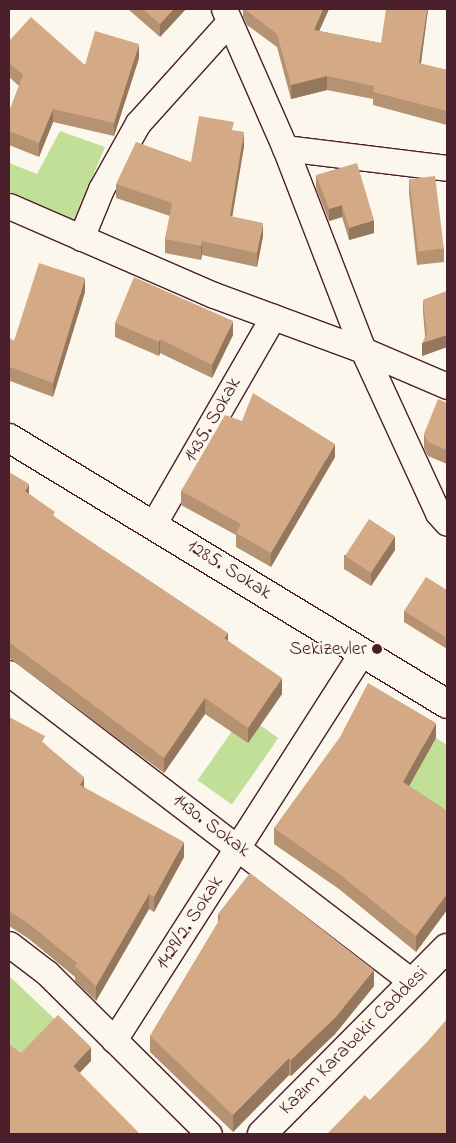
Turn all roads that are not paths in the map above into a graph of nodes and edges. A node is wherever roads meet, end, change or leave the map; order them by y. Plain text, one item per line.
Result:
1 (226, 15) edge
2 (285, 148) junction
3 (447, 168) edge
4 (9, 206) edge
5 (81, 238) junction
6 (273, 317) junction
7 (363, 350) junction
8 (447, 386) edge
9 (9, 438) edge
10 (154, 523) junction
11 (447, 523) edge
12 (362, 652) junction
13 (9, 673) edge
14 (447, 704) edge
15 (239, 848) junction
16 (9, 944) edge
17 (447, 948) edge
18 (412, 981) junction
19 (114, 1040) junction
20 (209, 1134) edge
21 (262, 1134) edge

1 - 2 street
1 - 5 street
2 - 3 street
2 - 7 street
4 - 5 street
5 - 6 street
6 - 7 street
6 - 10 street, 1435. Sokak
7 - 8 street
7 - 11 street
9 - 10 street, 1285. Sokak
10 - 12 street, 1285. Sokak
12 - 14 street, 1285. Sokak
12 - 15 street, 1429/2. Sokak
13 - 15 street, 1430. Sokak
15 - 18 street, 1430. Sokak
15 - 19 street, 1429/2. Sokak
16 - 19 street
17 - 18 street, Kazım Karabekir Caddesi
18 - 21 street, Kazım Karabekir Caddesi
19 - 20 street

